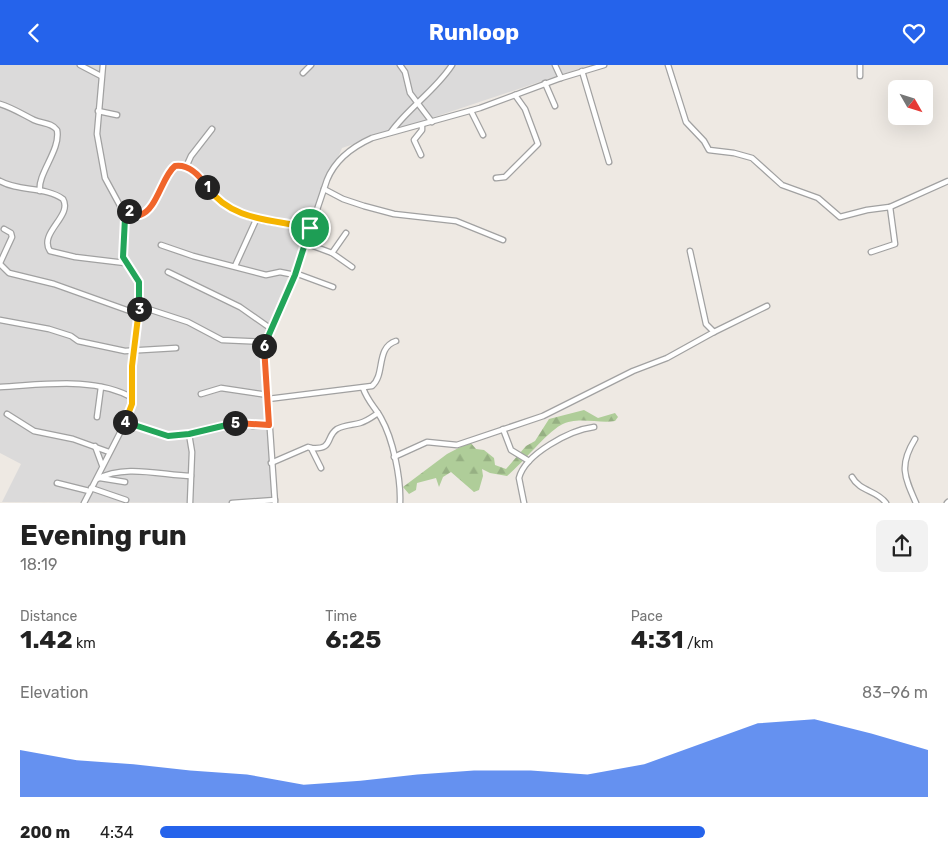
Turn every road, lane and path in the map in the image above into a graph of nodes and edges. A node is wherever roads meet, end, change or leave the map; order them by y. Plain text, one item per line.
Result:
1 (80, 65) edge
2 (103, 65) edge
3 (311, 65) edge
4 (400, 65) edge
5 (452, 65) edge
6 (555, 65) edge
7 (604, 65) edge
8 (668, 65) edge
9 (860, 65) edge
10 (582, 71) junction
11 (303, 73) dead end
12 (101, 76) junction
13 (860, 76) dead end
14 (561, 78) junction
15 (545, 83) junction
16 (515, 95) junction
17 (416, 103) junction
18 (0, 104) edge
19 (555, 106) dead end
20 (98, 111) junction
21 (471, 111) junction
22 (117, 115) dead end
23 (432, 122) junction
24 (422, 125) junction
25 (212, 129) dead end
26 (391, 132) junction
27 (483, 135) dead end
28 (421, 155) dead end
29 (609, 162) dead end
30 (186, 167) junction
31 (496, 178) dead end
32 (0, 181) edge
33 (948, 181) edge
34 (324, 189) junction
35 (40, 191) junction
36 (890, 207) junction
37 (122, 208) junction
38 (256, 219) junction
39 (310, 228) junction
40 (4, 229) dead end
41 (346, 233) dead end
42 (503, 240) dead end
43 (305, 243) junction
44 (161, 245) dead end
45 (690, 251) dead end
46 (871, 252) dead end
47 (332, 253) junction
48 (125, 263) junction
49 (0, 264) edge
50 (235, 266) junction
51 (352, 267) dead end
52 (168, 272) dead end
53 (295, 274) junction
54 (333, 287) dead end
55 (139, 306) junction
56 (767, 306) dead end
57 (128, 311) junction
58 (138, 314) junction
59 (0, 320) edge
60 (137, 321) junction
61 (270, 328) junction
62 (714, 331) junction
63 (396, 341) dead end
64 (264, 342) junction
65 (176, 348) dead end
66 (133, 351) junction
67 (0, 387) edge
68 (102, 387) junction
69 (363, 388) junction
70 (201, 394) dead end
71 (268, 397) junction
72 (133, 398) junction
73 (378, 413) junction
74 (7, 414) dead end
75 (98, 417) dead end
76 (125, 423) junction
77 (269, 425) junction
78 (594, 427) dead end
79 (503, 429) junction
80 (189, 434) junction
81 (915, 439) dead end
82 (95, 446) junction
83 (312, 448) junction
84 (109, 452) junction
85 (394, 457) junction
86 (529, 461) junction
87 (271, 463) junction
88 (102, 467) junction
89 (321, 468) dead end
90 (191, 476) junction
91 (852, 477) dead end
92 (97, 478) junction
93 (57, 483) dead end
94 (125, 483) dead end
95 (90, 489) junction
96 (126, 500) dead end
97 (275, 501) edge
98 (84, 503) edge
99 (190, 503) edge
100 (232, 503) edge
101 (400, 503) edge
102 (524, 503) edge
103 (886, 503) edge
104 (916, 503) edge

1 - 12 street
2 - 12 street
3 - 11 street
4 - 17 street
5 - 17 street
6 - 14 street
7 - 10 street
8 - 36 street
9 - 13 street
10 - 14 street
10 - 29 street
12 - 20 street
14 - 15 street
15 - 16 street
15 - 19 street
16 - 21 street
16 - 31 street
17 - 23 street
17 - 26 street
18 - 35 street
20 - 22 street
20 - 37 street
21 - 23 street
21 - 27 street
23 - 24 street
24 - 26 street
24 - 28 street
25 - 30 street
26 - 34 street
30 - 37 street
30 - 38 street
32 - 35 street
33 - 36 street
34 - 39 street
34 - 42 street
35 - 48 street
36 - 46 street
37 - 48 street
38 - 39 street
38 - 50 street
39 - 43 street
40 - 49 street
41 - 47 street
43 - 47 street
43 - 53 street
44 - 50 street
45 - 62 street
47 - 51 street
48 - 55 street
49 - 57 street
50 - 53 street
52 - 61 street
53 - 54 street
53 - 61 street
55 - 58 street
55 - 64 street
56 - 62 street
57 - 58 street
57 - 60 street
58 - 60 street
59 - 66 street
60 - 66 street
61 - 64 street
62 - 79 street
63 - 69 street
64 - 71 street
65 - 66 street
66 - 72 street
67 - 68 street
68 - 72 street
68 - 75 street
69 - 71 street
69 - 73 street
70 - 71 street
71 - 77 street
72 - 76 street
73 - 83 street
73 - 85 street
74 - 82 street
76 - 80 street
76 - 84 street
77 - 80 street
77 - 87 street
78 - 86 street
79 - 85 street
79 - 86 street
80 - 90 street
81 - 104 street
82 - 84 street
82 - 88 street
83 - 87 street
83 - 89 street
84 - 88 street
85 - 101 street
86 - 102 street
87 - 97 street
88 - 92 street
90 - 92 street
90 - 99 street
91 - 103 street
92 - 94 street
92 - 95 street
93 - 95 street
95 - 96 street
95 - 98 street
97 - 100 street

